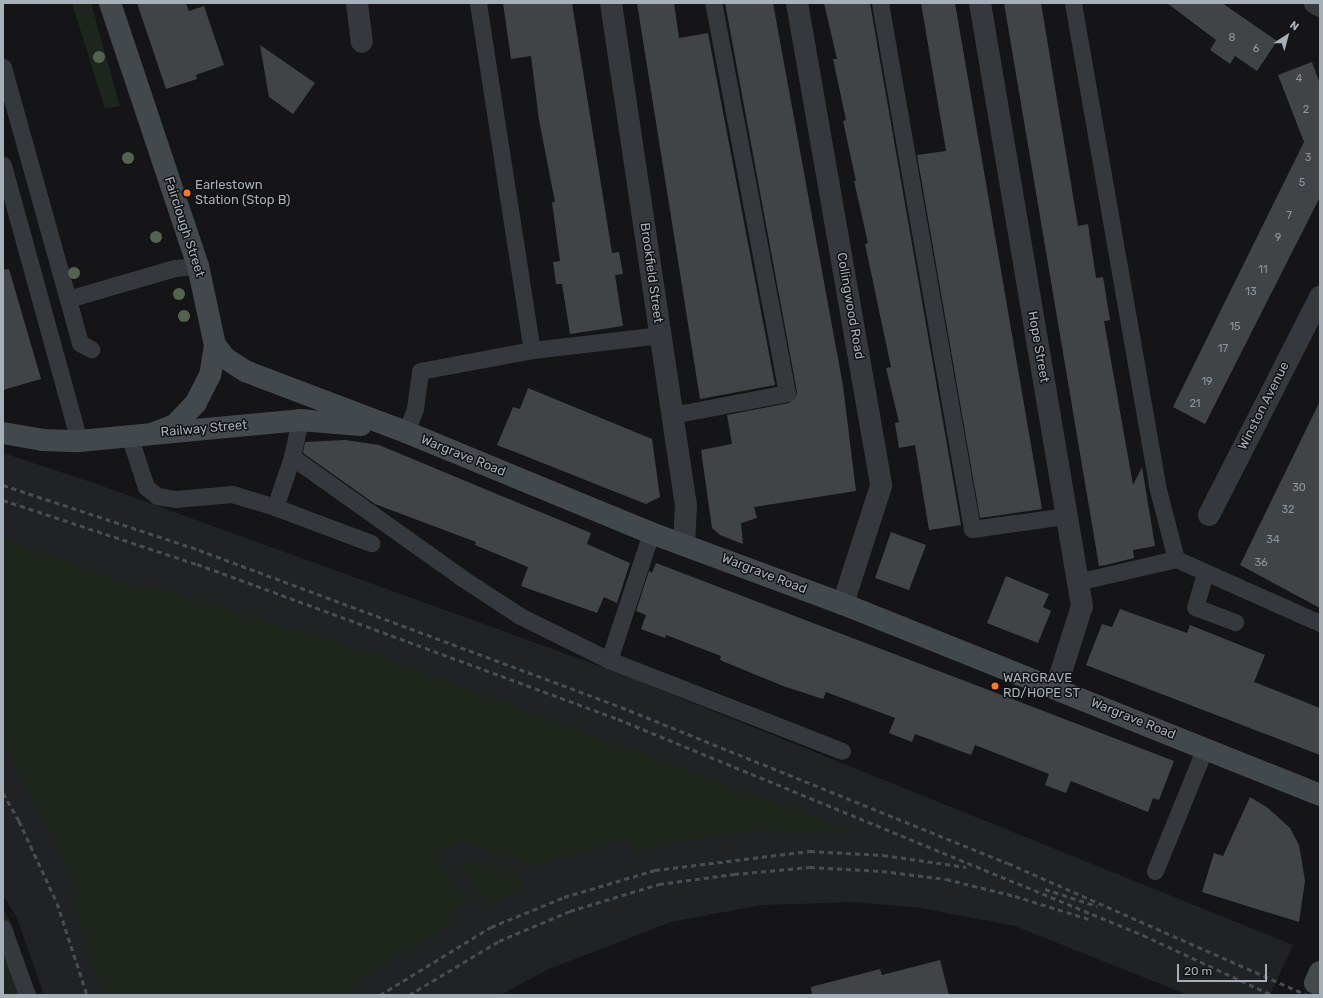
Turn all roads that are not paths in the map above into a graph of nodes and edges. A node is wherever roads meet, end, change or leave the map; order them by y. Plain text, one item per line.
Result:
1 (110, 3) edge
2 (357, 3) edge
3 (478, 3) edge
4 (611, 3) edge
5 (713, 3) edge
6 (797, 3) edge
7 (880, 3) edge
8 (980, 3) edge
9 (1073, 3) edge
10 (1315, 3) edge
11 (1320, 6) edge
12 (362, 42) dead end
13 (3, 67) edge
14 (3, 165) edge
15 (198, 266) junction
16 (1320, 296) edge
17 (68, 299) junction
18 (661, 335) junction
19 (215, 345) junction
20 (91, 349) dead end
21 (532, 350) junction
22 (672, 415) junction
23 (300, 420) junction
24 (406, 432) junction
25 (3, 433) edge
26 (154, 433) junction
27 (129, 435) junction
28 (79, 441) junction
29 (292, 457) junction
30 (275, 507) junction
31 (1209, 515) dead end
32 (1066, 516) junction
33 (651, 532) junction
34 (371, 543) dead end
35 (684, 544) junction
36 (1176, 559) junction
37 (1205, 573) junction
38 (1077, 582) junction
39 (844, 604) junction
40 (1235, 622) dead end
41 (1320, 623) edge
42 (609, 660) junction
43 (1056, 688) junction
44 (1204, 748) junction
45 (842, 751) dead end
46 (1320, 795) edge
47 (1155, 870) dead end
48 (3, 928) edge
49 (27, 995) edge

1 - 15 street, Fairclough Street
2 - 12 street
3 - 21 lane
4 - 18 street, Brookfield Street
5 - 22 lane
6 - 39 street, Collingwood Road
7 - 32 lane
8 - 32 street, Hope Street
9 - 36 lane
10 - 11 street
13 - 17 lane
14 - 28 lane
15 - 17 lane
15 - 19 street, Fairclough Street
16 - 31 street, Winston Avenue
17 - 20 lane
18 - 21 lane
18 - 22 street, Brookfield Street
19 - 24 street, Wargrave Road
19 - 26 street, Fairclough Street
21 - 24 lane
22 - 35 street, Brookfield Street
23 - 24 street, Railway Street
23 - 26 street, Railway Street
23 - 29 lane
24 - 33 street, Wargrave Road
25 - 28 street, Railway Street
26 - 27 street, Railway Street
27 - 28 street, Railway Street
27 - 30 lane
29 - 30 lane
29 - 42 lane
30 - 34 lane
32 - 38 street, Hope Street
33 - 35 street, Wargrave Road
33 - 42 lane
35 - 39 street, Wargrave Road
36 - 37 lane
36 - 38 lane
37 - 40 lane
37 - 41 lane
38 - 43 street, Hope Street
39 - 43 street, Wargrave Road
42 - 45 lane
43 - 44 street, Wargrave Road
44 - 46 street, Wargrave Road
44 - 47 lane
48 - 49 lane

